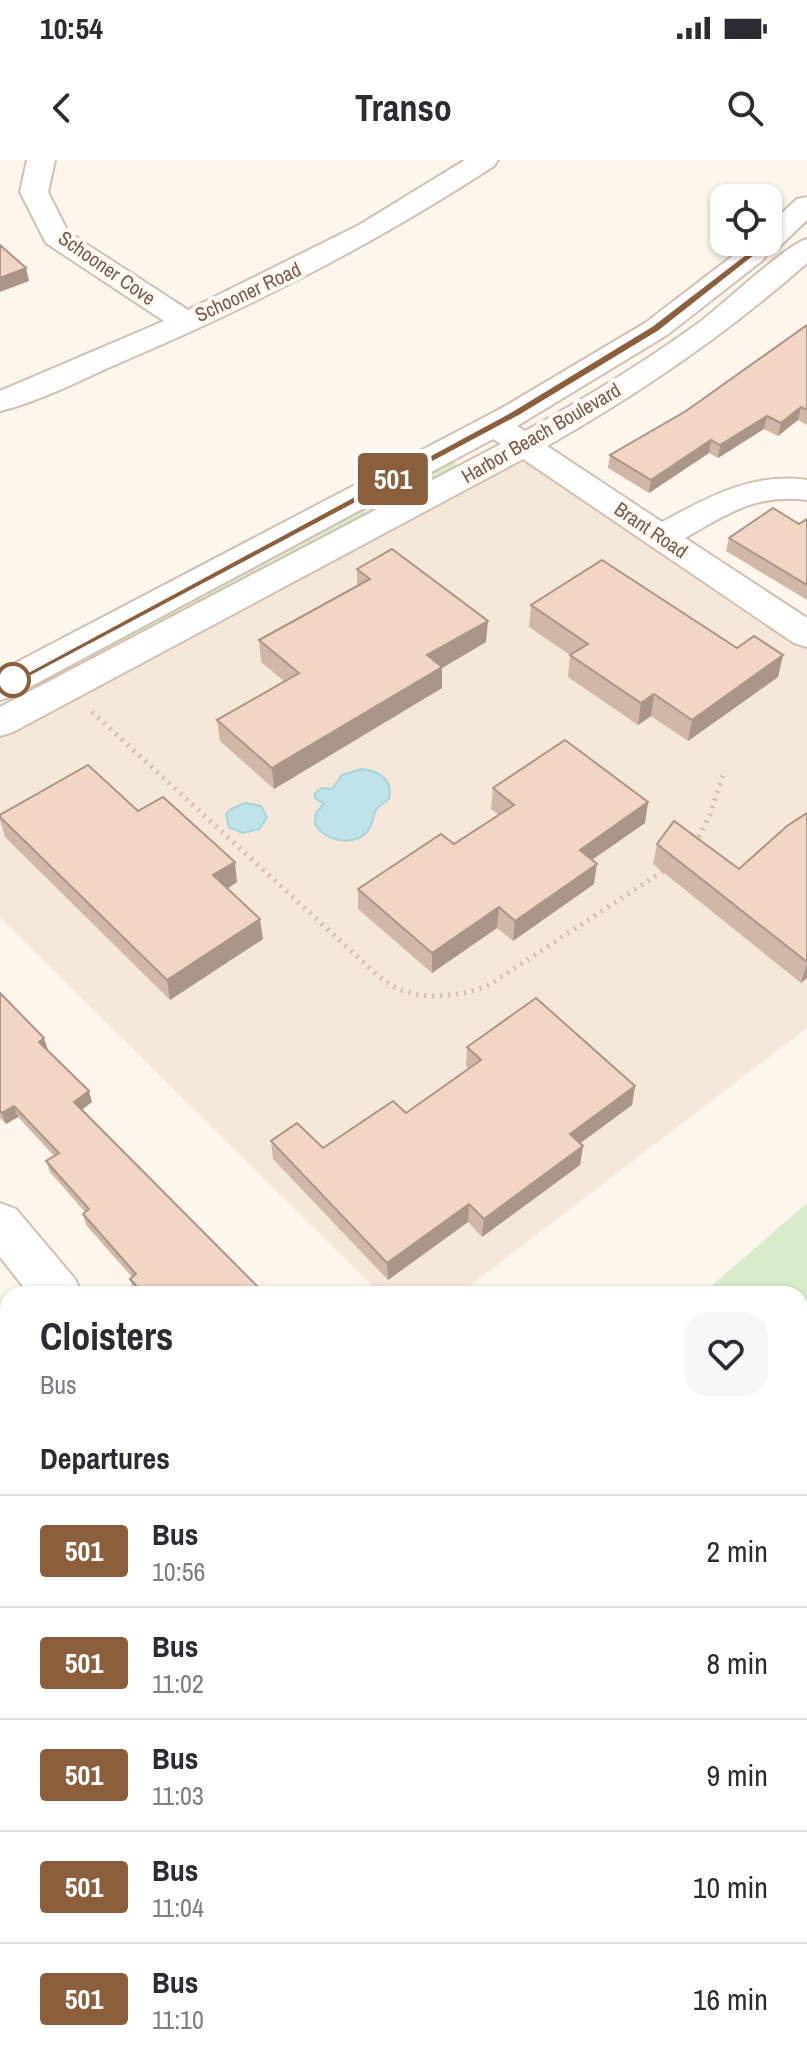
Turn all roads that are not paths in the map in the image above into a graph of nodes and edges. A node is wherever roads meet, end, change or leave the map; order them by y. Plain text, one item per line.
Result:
1 (41, 160) edge
2 (484, 160) edge
3 (807, 205) edge
4 (782, 229) edge
5 (782, 244) edge
6 (806, 250) edge
7 (750, 256) edge
8 (184, 321) junction
9 (0, 402) edge
10 (494, 425) junction
11 (525, 446) junction
12 (807, 490) edge
13 (661, 537) junction
14 (807, 635) edge
15 (23, 685) edge
16 (0, 723) edge
17 (0, 1223) edge
18 (51, 1286) edge

1 - 8 street, Schooner Cove
2 - 8 street, Schooner Road
3 - 4 street, Harbor Beach Boulevard
5 - 6 street
6 - 11 street, Harbor Beach Boulevard
7 - 10 street, Harbor Beach Boulevard
8 - 9 street, Schooner Road
10 - 11 street, Brant Road
10 - 15 street, Harbor Beach Boulevard
11 - 13 street, Brant Road
11 - 15 street, Harbor Beach Boulevard
12 - 13 street
13 - 14 street, Brant Road
15 - 16 street, Harbor Beach Boulevard
17 - 18 street

